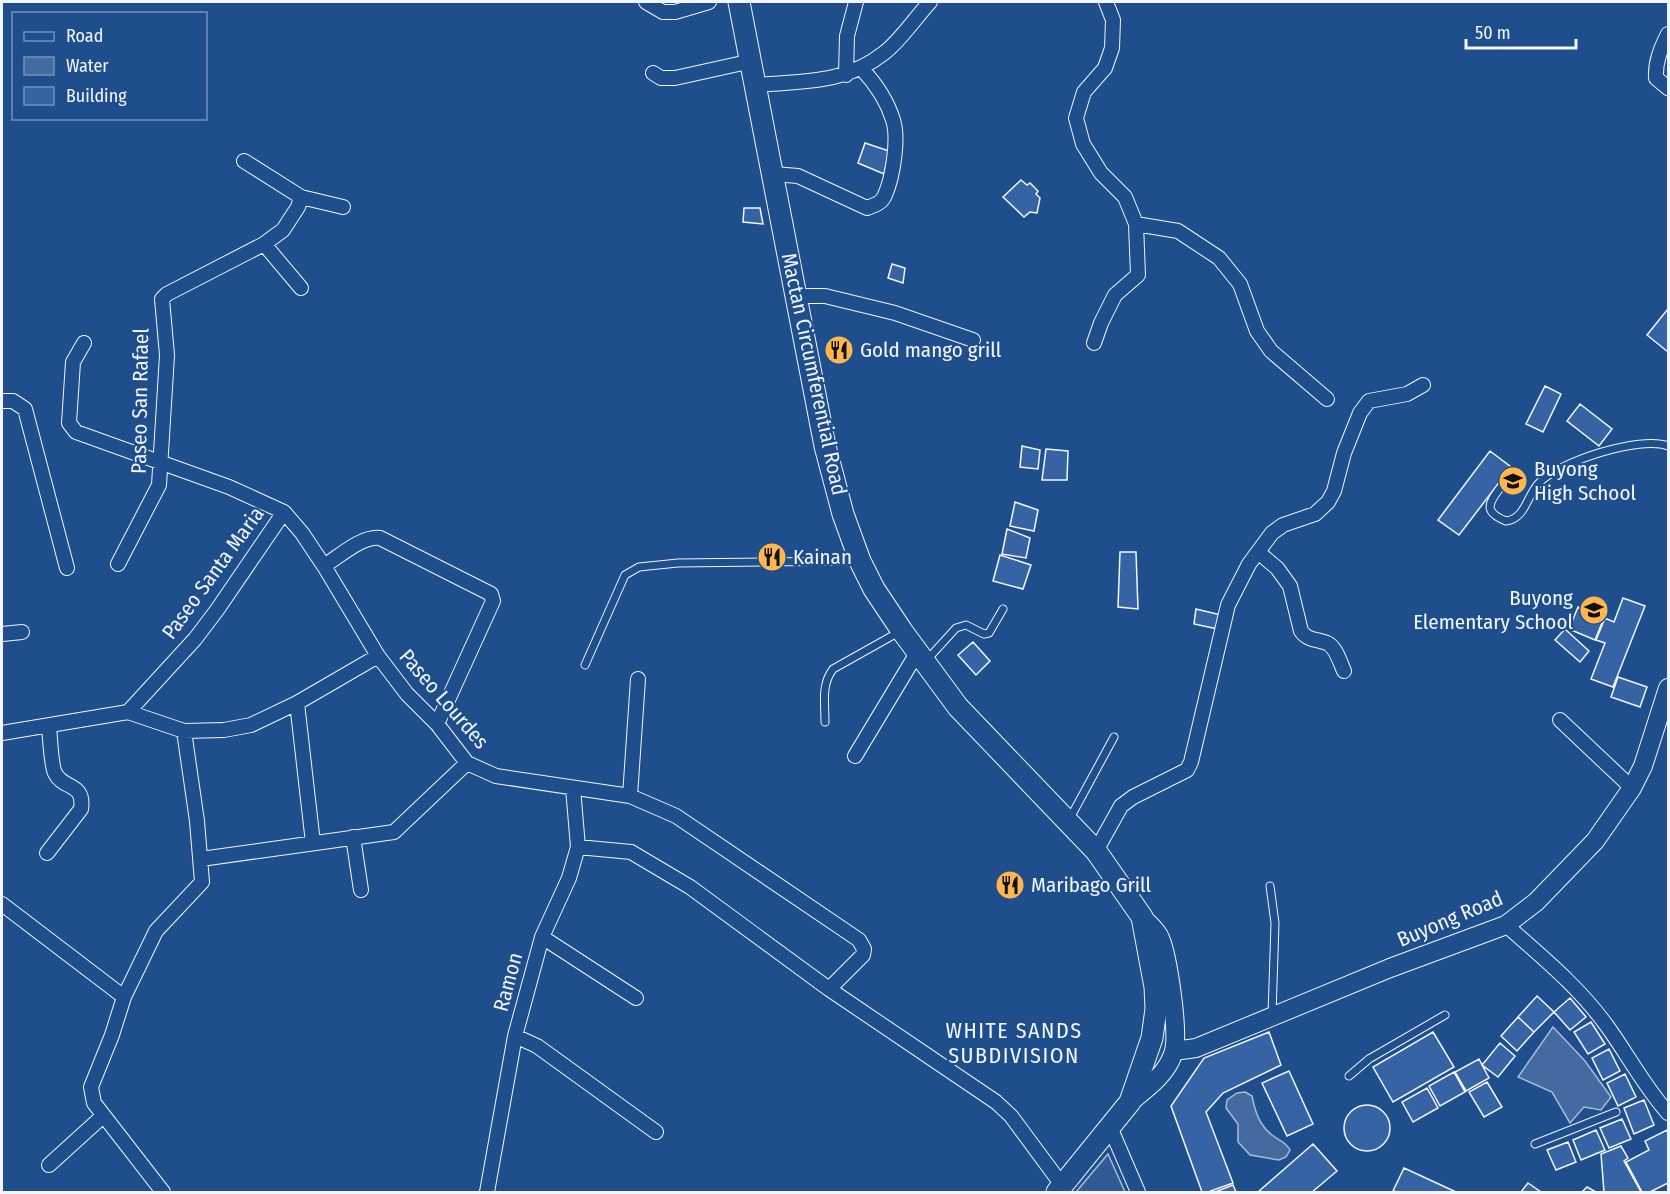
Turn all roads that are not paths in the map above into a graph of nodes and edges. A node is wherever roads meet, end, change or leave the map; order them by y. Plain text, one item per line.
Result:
1 (646, 2) edge
2 (709, 2) edge
3 (739, 2) edge
4 (856, 2) edge
5 (930, 2) edge
6 (1106, 2) edge
7 (1668, 34) edge
8 (752, 61) junction
9 (861, 68) junction
10 (653, 73) dead end
11 (846, 75) junction
12 (756, 85) junction
13 (1668, 88) edge
14 (244, 161) dead end
15 (774, 174) junction
16 (301, 197) junction
17 (343, 207) dead end
18 (1136, 224) junction
19 (264, 244) junction
20 (301, 288) dead end
21 (797, 297) junction
22 (973, 340) dead end
23 (84, 343) dead end
24 (1094, 343) dead end
25 (1423, 385) dead end
26 (1327, 399) dead end
27 (2, 401) edge
28 (1668, 446) edge
29 (162, 463) junction
30 (1505, 481) dead end
31 (284, 512) junction
32 (1258, 552) junction
33 (860, 561) junction
34 (118, 564) dead end
35 (324, 566) junction
36 (67, 568) dead end
37 (1003, 609) dead end
38 (902, 631) junction
39 (22, 632) dead end
40 (2, 634) edge
41 (378, 656) junction
42 (921, 658) junction
43 (585, 665) dead end
44 (1344, 671) dead end
45 (638, 679) dead end
46 (1668, 688) edge
47 (297, 702) junction
48 (128, 712) junction
49 (1560, 720) dead end
50 (825, 722) dead end
51 (437, 724) junction
52 (49, 726) junction
53 (184, 731) junction
54 (2, 733) edge
55 (1114, 737) dead end
56 (855, 756) dead end
57 (467, 763) junction
58 (573, 788) junction
59 (1632, 788) junction
60 (630, 796) junction
61 (1068, 822) junction
62 (353, 837) junction
63 (313, 843) junction
64 (578, 847) junction
65 (1096, 851) junction
66 (47, 853) dead end
67 (201, 859) junction
68 (1270, 885) dead end
69 (361, 890) dead end
70 (2, 904) edge
71 (1142, 917) junction
72 (1506, 925) junction
73 (542, 938) junction
74 (829, 989) junction
75 (124, 997) junction
76 (636, 998) dead end
77 (1445, 1015) dead end
78 (1272, 1017) junction
79 (515, 1036) junction
80 (1174, 1051) junction
81 (1350, 1076) dead end
82 (1130, 1102) junction
83 (1616, 1112) dead end
84 (1668, 1113) edge
85 (103, 1116) junction
86 (1110, 1127) junction
87 (656, 1132) dead end
88 (1535, 1144) dead end
89 (49, 1165) dead end
90 (1060, 1189) edge
91 (163, 1192) edge
92 (487, 1192) edge
93 (1138, 1192) edge

1 - 2 street
3 - 8 main road, Mactan Circumferential Road
4 - 11 street
5 - 9 street
6 - 18 street
7 - 13 street
8 - 10 street
8 - 12 main road, Mactan Circumferential Road
9 - 11 street
9 - 15 street
11 - 12 street
12 - 15 main road, Mactan Circumferential Road
14 - 16 street
15 - 21 main road, Mactan Circumferential Road
16 - 17 street
16 - 19 street, Paseo San Rafael
18 - 24 street
18 - 26 street
19 - 20 street
19 - 29 street, Paseo San Rafael
21 - 22 street
21 - 33 main road, Mactan Circumferential Road
23 - 29 street, Paseo Lourdes
25 - 32 street
27 - 36 street
28 - 30 lane
29 - 31 street, Paseo Lourdes
29 - 34 street, Paseo San Rafael
31 - 35 street, Paseo Lourdes
31 - 48 street, Paseo Santa Maria
32 - 44 street
32 - 65 street
33 - 38 main road, Mactan Circumferential Road
33 - 43 lane
35 - 41 street, Paseo Lourdes
35 - 51 street
37 - 42 lane
38 - 42 main road, Mactan Circumferential Road
38 - 50 lane
39 - 40 street
41 - 47 street
41 - 51 street, Paseo Lourdes
42 - 56 street
42 - 61 main road, Mactan Circumferential Road
45 - 60 street
46 - 59 street, Buyong Road
47 - 53 street
47 - 63 street
48 - 52 street
48 - 53 street
49 - 59 street
51 - 57 street, Paseo Lourdes
52 - 54 street
52 - 66 street
53 - 67 street
55 - 61 lane
57 - 58 street, Paseo Lourdes
57 - 62 street
58 - 60 street, Paseo Lourdes
58 - 64 street, Ramon
59 - 72 street, Buyong Road
60 - 74 street, Paseo Lourdes
61 - 65 main road, Mactan Circumferential Road
62 - 63 street
62 - 69 street
63 - 67 street
64 - 73 street, Ramon
64 - 74 street
65 - 71 main road, Mactan Circumferential Road
67 - 75 street
68 - 78 lane
70 - 75 street
71 - 80 street
71 - 82 main road, Mactan Circumferential Road
72 - 78 street, Buyong Road
72 - 84 street
73 - 76 street
73 - 79 street, Ramon
74 - 90 street
75 - 85 street
77 - 81 lane
78 - 80 street, Buyong Road
79 - 87 street
79 - 92 street, Ramon
80 - 82 street
82 - 86 main road, Mactan Circumferential Road
83 - 88 lane
85 - 89 street
85 - 91 street
86 - 90 main road, Mactan Circumferential Road
86 - 93 street

